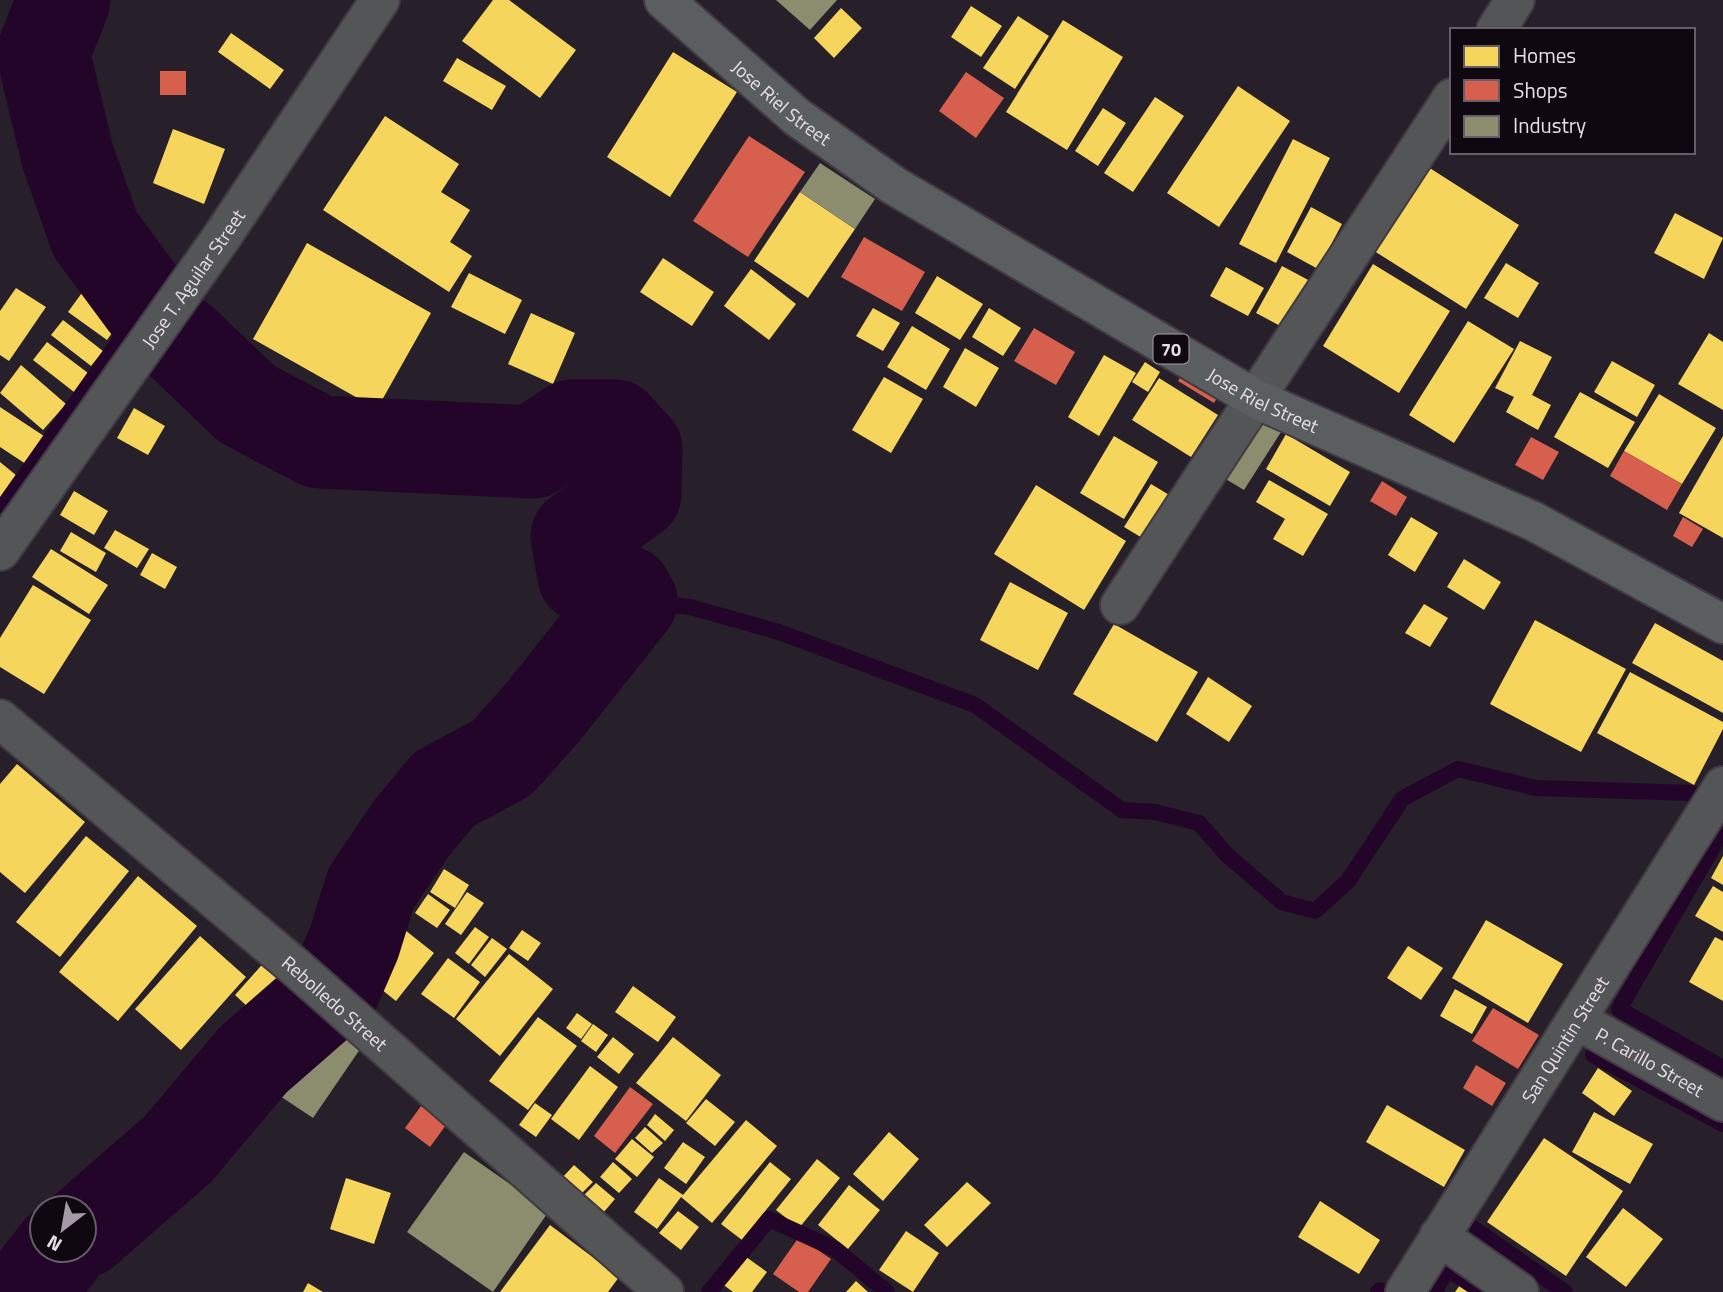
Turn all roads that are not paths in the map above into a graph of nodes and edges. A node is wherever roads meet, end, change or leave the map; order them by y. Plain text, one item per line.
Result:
1 (380, 0) edge
2 (664, 0) edge
3 (1516, 0) edge
4 (1497, 28) edge
5 (1450, 101) edge
6 (1256, 399) junction
7 (0, 551) edge
8 (1120, 606) dead end
9 (1723, 624) edge
10 (0, 719) edge
11 (1723, 786) edge
12 (1577, 1020) junction
13 (1723, 1102) edge
14 (1439, 1236) junction
15 (651, 1288) edge
16 (1405, 1292) edge
17 (1519, 1292) edge

1 - 7 street, Jose T. Aguilar Street
2 - 6 highway, Jose Riel Street / 70
3 - 4 street
5 - 6 street
6 - 8 street
6 - 9 highway, Jose Riel Street / 70
10 - 15 street, Rebolledo Street
11 - 12 street, San Quintin Street
12 - 13 street, P. Carillo Street
12 - 14 street, San Quintin Street
14 - 16 street, San Quintin Street
14 - 17 street

